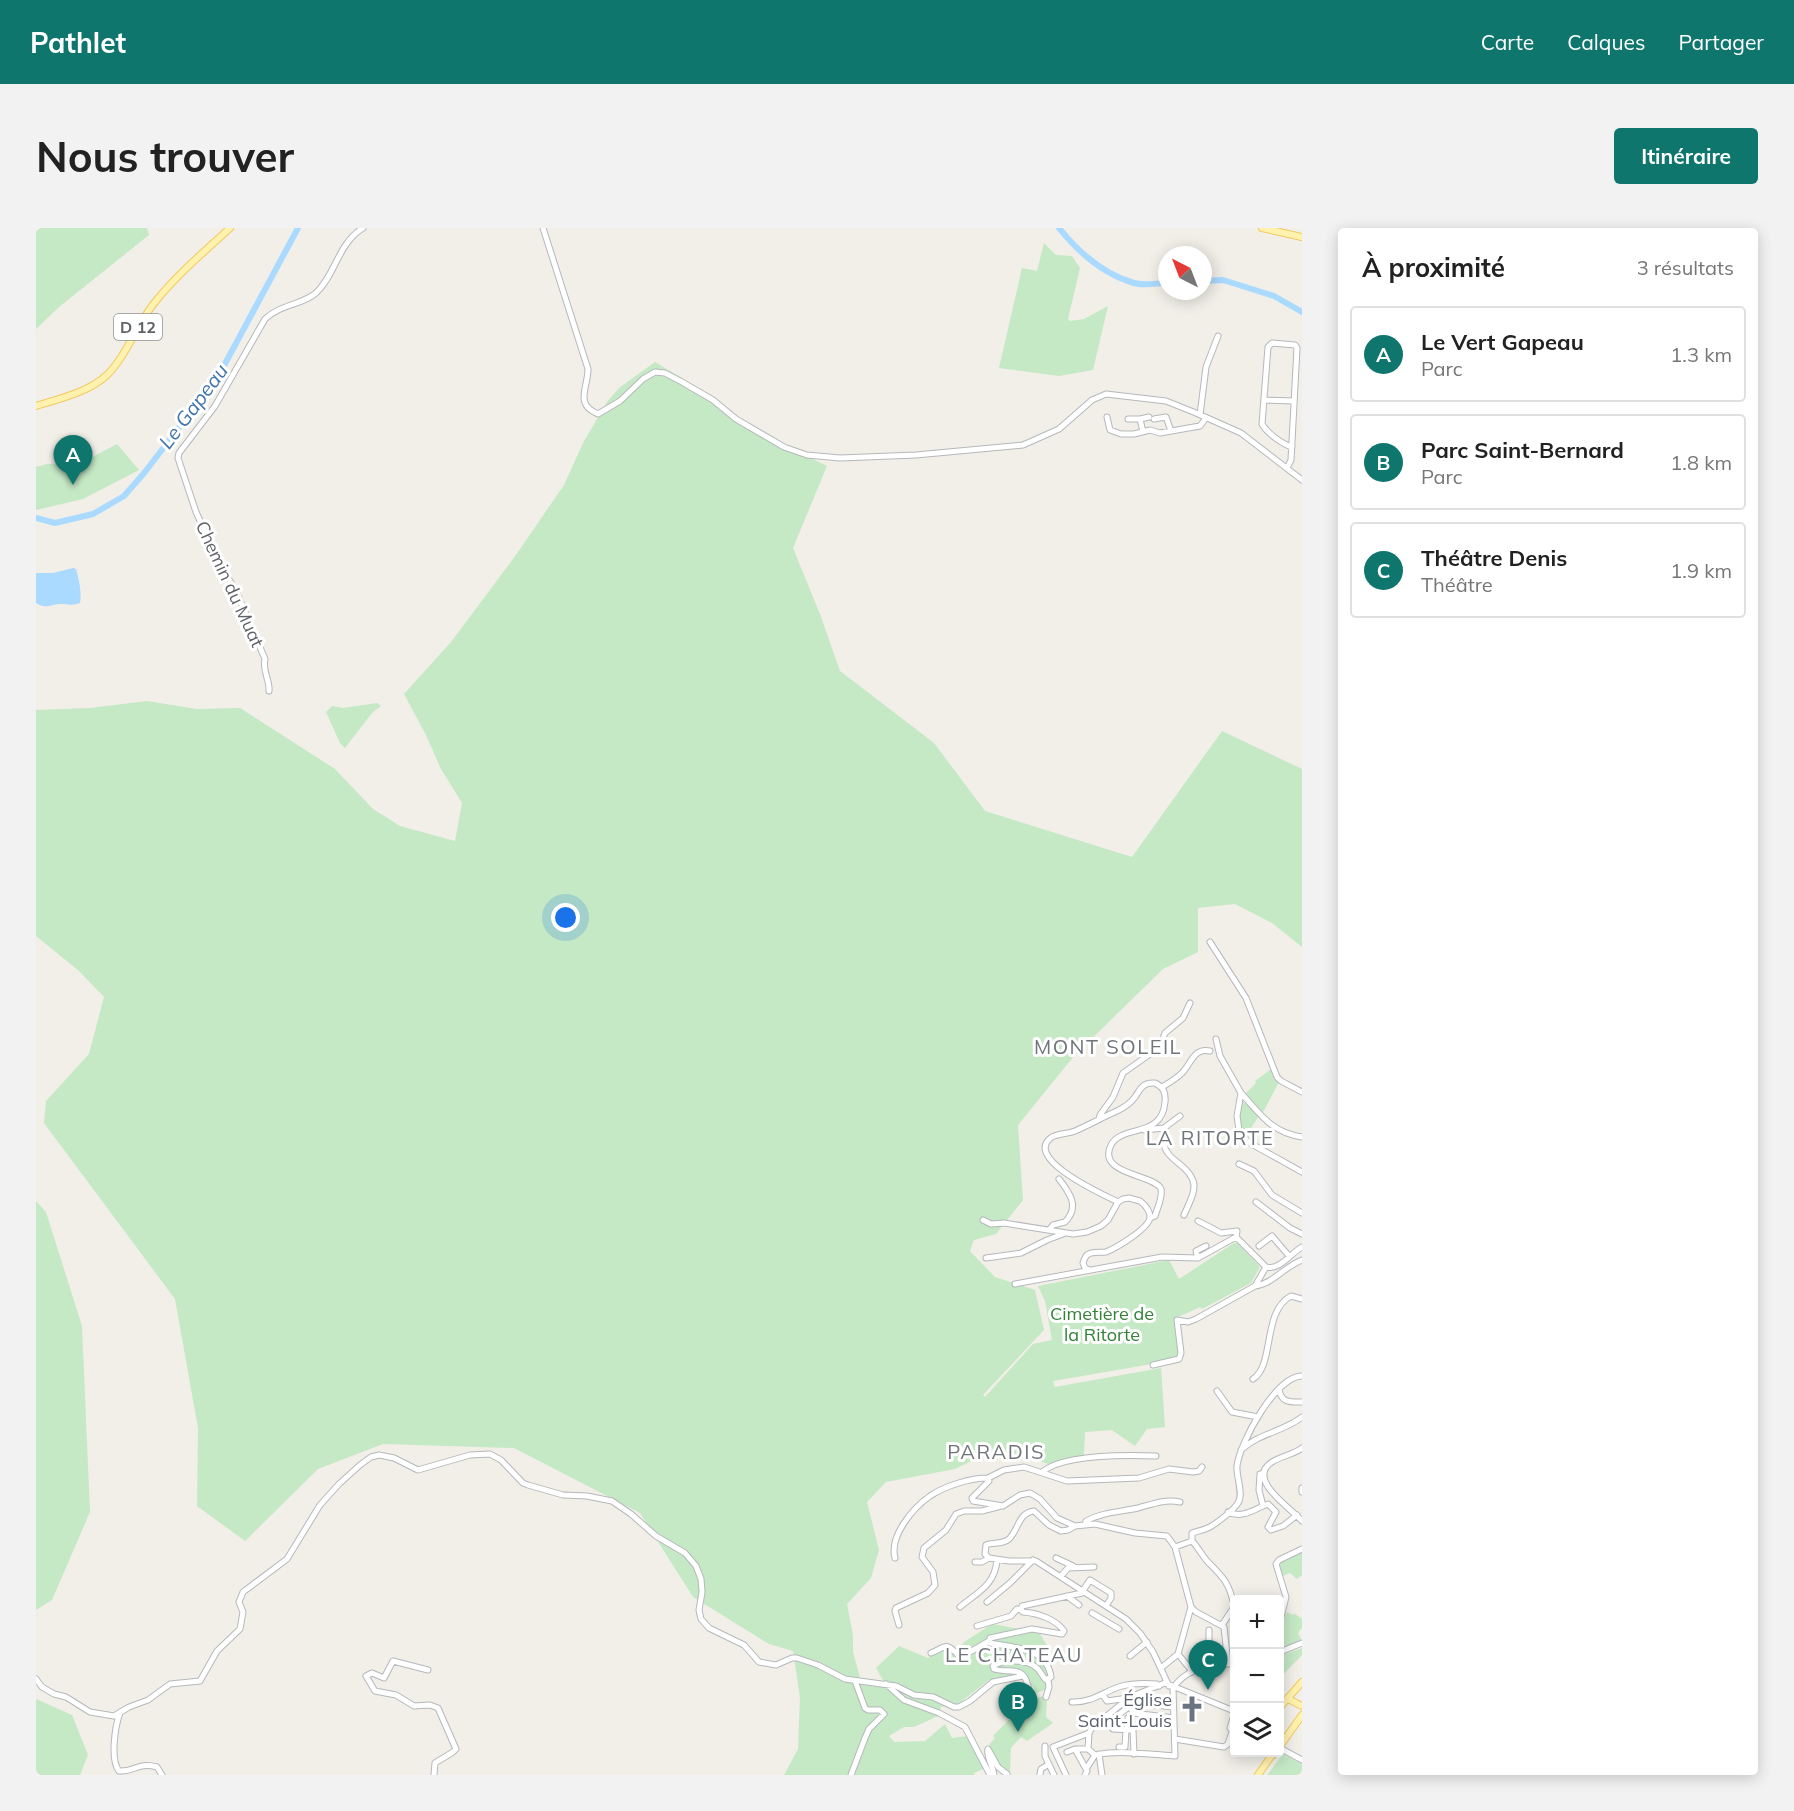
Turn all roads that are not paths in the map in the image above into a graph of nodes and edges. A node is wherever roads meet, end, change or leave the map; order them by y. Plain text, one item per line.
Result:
1 (230, 228) edge
2 (363, 228) edge
3 (543, 228) edge
4 (1262, 228) edge
5 (1302, 237) edge
6 (1218, 336) dead end
7 (1264, 400) junction
8 (1294, 401) junction
9 (36, 406) edge
10 (1203, 416) junction
11 (1107, 417) dead end
12 (1128, 419) dead end
13 (1140, 419) junction
14 (1171, 431) junction
15 (1143, 432) junction
16 (1292, 447) junction
17 (1287, 468) junction
18 (1302, 480) edge
19 (269, 691) dead end
20 (1210, 942) dead end
21 (1190, 1003) dead end
22 (1216, 1039) dead end
23 (1209, 1051) dead end
24 (1162, 1087) junction
25 (1302, 1092) edge
26 (1241, 1093) junction
27 (1180, 1116) dead end
28 (1099, 1119) junction
29 (1164, 1128) junction
30 (1143, 1131) junction
31 (1302, 1137) edge
32 (1239, 1164) dead end
33 (1302, 1172) edge
34 (1059, 1179) dead end
35 (1118, 1202) junction
36 (1256, 1202) dead end
37 (1302, 1213) edge
38 (1184, 1215) dead end
39 (1150, 1218) junction
40 (983, 1220) dead end
41 (1198, 1221) dead end
42 (1049, 1230) junction
43 (1066, 1233) junction
44 (1302, 1233) edge
45 (1236, 1238) junction
46 (1206, 1246) dead end
47 (1258, 1246) dead end
48 (1302, 1247) edge
49 (1289, 1256) junction
50 (986, 1257) dead end
51 (1198, 1258) junction
52 (1302, 1260) edge
53 (1266, 1267) junction
54 (1090, 1270) junction
55 (1015, 1284) dead end
56 (1254, 1286) junction
57 (1302, 1299) edge
58 (1153, 1365) dead end
59 (1302, 1376) edge
60 (1253, 1379) dead end
61 (1279, 1389) junction
62 (1217, 1391) dead end
63 (1302, 1402) edge
64 (1258, 1416) junction
65 (1302, 1417) edge
66 (1302, 1448) edge
67 (1240, 1452) junction
68 (1156, 1456) dead end
69 (1202, 1467) dead end
70 (1042, 1472) junction
71 (1264, 1474) junction
72 (988, 1478) junction
73 (1180, 1502) dead end
74 (1004, 1506) junction
75 (1263, 1506) junction
76 (1228, 1512) junction
77 (1297, 1515) junction
78 (1302, 1521) edge
79 (1085, 1525) junction
80 (1075, 1526) junction
81 (1192, 1541) junction
82 (1175, 1547) junction
83 (1302, 1548) edge
84 (895, 1558) dead end
85 (989, 1558) junction
86 (1056, 1558) dead end
87 (997, 1560) junction
88 (1033, 1560) junction
89 (975, 1562) dead end
90 (1074, 1567) junction
91 (1094, 1567) dead end
92 (1061, 1576) junction
93 (1082, 1593) junction
94 (1232, 1595) edge
95 (1067, 1596) junction
96 (987, 1602) dead end
97 (1079, 1605) dead end
98 (1284, 1605) edge
99 (1106, 1606) junction
100 (960, 1607) dead end
101 (1191, 1607) junction
102 (1020, 1610) junction
103 (1230, 1612) edge
104 (1092, 1613) dead end
105 (1129, 1622) junction
106 (1222, 1624) junction
107 (899, 1625) dead end
108 (977, 1626) dead end
109 (1209, 1630) dead end
110 (989, 1641) junction
111 (1147, 1642) junction
112 (1302, 1643) edge
113 (1284, 1650) edge
114 (931, 1653) dead end
115 (1178, 1654) junction
116 (1130, 1656) dead end
117 (1230, 1658) edge
118 (1230, 1664) edge
119 (1209, 1666) junction
120 (1161, 1668) junction
121 (428, 1670) dead end
122 (1191, 1670) junction
123 (1025, 1677) junction
124 (36, 1679) edge
125 (1048, 1680) junction
126 (855, 1681) junction
127 (1302, 1682) edge
128 (886, 1684) junction
129 (1159, 1686) junction
130 (1171, 1687) junction
131 (1103, 1695) junction
132 (1132, 1696) junction
133 (1046, 1697) dead end
134 (1288, 1699) junction
135 (1072, 1702) dead end
136 (1136, 1703) junction
137 (1284, 1703) edge
138 (1025, 1704) dead end
139 (1302, 1706) edge
140 (1173, 1707) junction
141 (1230, 1711) edge
142 (120, 1713) junction
143 (1133, 1713) junction
144 (1108, 1714) junction
145 (1302, 1715) edge
146 (1174, 1718) junction
147 (1113, 1729) dead end
148 (1126, 1730) junction
149 (1089, 1733) junction
150 (1174, 1739) junction
151 (1230, 1740) edge
152 (1284, 1741) edge
153 (1050, 1746) junction
154 (1119, 1747) dead end
155 (1075, 1749) junction
156 (1088, 1749) junction
157 (1284, 1749) edge
158 (1067, 1752) dead end
159 (1134, 1754) junction
160 (1097, 1755) junction
161 (1271, 1757) edge
162 (1302, 1760) edge
163 (1049, 1764) junction
164 (1085, 1772) edge
165 (1007, 1774) edge
166 (1040, 1774) edge
167 (162, 1775) edge
168 (434, 1775) edge
169 (851, 1775) edge
170 (992, 1775) edge
171 (1054, 1775) edge
172 (1066, 1775) edge
173 (1102, 1775) edge
174 (1258, 1775) edge

1 - 9 main road, D 12
2 - 19 street, Chemin du Muat
3 - 10 street
4 - 5 main road
6 - 10 street
7 - 8 street
7 - 8 street
7 - 16 street
8 - 16 street
10 - 14 street
10 - 17 street
11 - 15 street
12 - 13 street
13 - 14 street
13 - 15 street
14 - 15 street
16 - 17 street
17 - 18 street
20 - 25 street
21 - 28 street
22 - 26 street
23 - 24 street
24 - 28 street
24 - 30 street
26 - 31 street
26 - 33 street
27 - 29 street
28 - 35 street
29 - 30 street
29 - 38 street
30 - 39 street
32 - 37 street
34 - 42 street
35 - 39 street
35 - 43 street
36 - 44 street
39 - 54 street
40 - 42 street
41 - 45 street
42 - 43 street
43 - 50 street
45 - 51 street
45 - 53 street
46 - 51 street
47 - 49 street
48 - 49 street
49 - 53 street
51 - 54 street
52 - 56 street
53 - 56 street
54 - 55 street
56 - 58 street
57 - 60 street
59 - 61 street
61 - 63 street
61 - 64 street
62 - 64 street
64 - 67 street
65 - 67 street
66 - 71 street
67 - 76 street
68 - 70 street
69 - 70 street
70 - 72 street
71 - 75 street
71 - 77 street
72 - 74 street
72 - 84 street
73 - 79 street
74 - 80 street
74 - 107 street
75 - 76 street
75 - 77 street
76 - 81 street
77 - 78 street
79 - 80 street
79 - 82 street
80 - 85 street
81 - 82 street
81 - 94 street
82 - 101 street
83 - 98 street
85 - 87 street
85 - 89 street
86 - 90 street
87 - 88 street
87 - 100 street
88 - 92 street
88 - 96 street
90 - 91 street
90 - 92 street
92 - 93 street
93 - 95 street
93 - 99 street
93 - 99 street
95 - 97 street
95 - 102 street
99 - 105 street
101 - 106 street
101 - 115 street
102 - 108 street
102 - 110 street
103 - 106 street
104 - 105 street
105 - 111 street
106 - 117 street
109 - 119 street
110 - 114 street
110 - 125 street
111 - 116 street
111 - 120 street
112 - 113 street
115 - 120 street
115 - 122 street
118 - 119 street
119 - 122 street
120 - 130 street
121 - 168 street
122 - 130 street
123 - 125 street
123 - 128 street
123 - 138 street
124 - 142 street
125 - 133 street
126 - 128 street
126 - 142 street
126 - 169 street
127 - 134 main road
128 - 170 street
129 - 130 street
129 - 131 street
129 - 132 street
130 - 140 street
130 - 141 street
131 - 132 street
131 - 135 street
132 - 136 street
132 - 144 street
134 - 137 main road
134 - 139 main road
136 - 140 street
136 - 143 street
140 - 146 street
142 - 167 street
143 - 144 street
143 - 146 street
143 - 148 street
144 - 149 street
145 - 152 main road
146 - 150 street
147 - 148 street
148 - 154 street
148 - 159 street
149 - 153 street
149 - 156 street
150 - 151 street
150 - 159 street
153 - 163 street
153 - 172 street
155 - 156 street
155 - 158 street
155 - 164 street
156 - 160 street
157 - 162 street
159 - 160 street
160 - 164 street
160 - 173 street
161 - 174 main road
163 - 166 street
163 - 171 street
165 - 170 street

